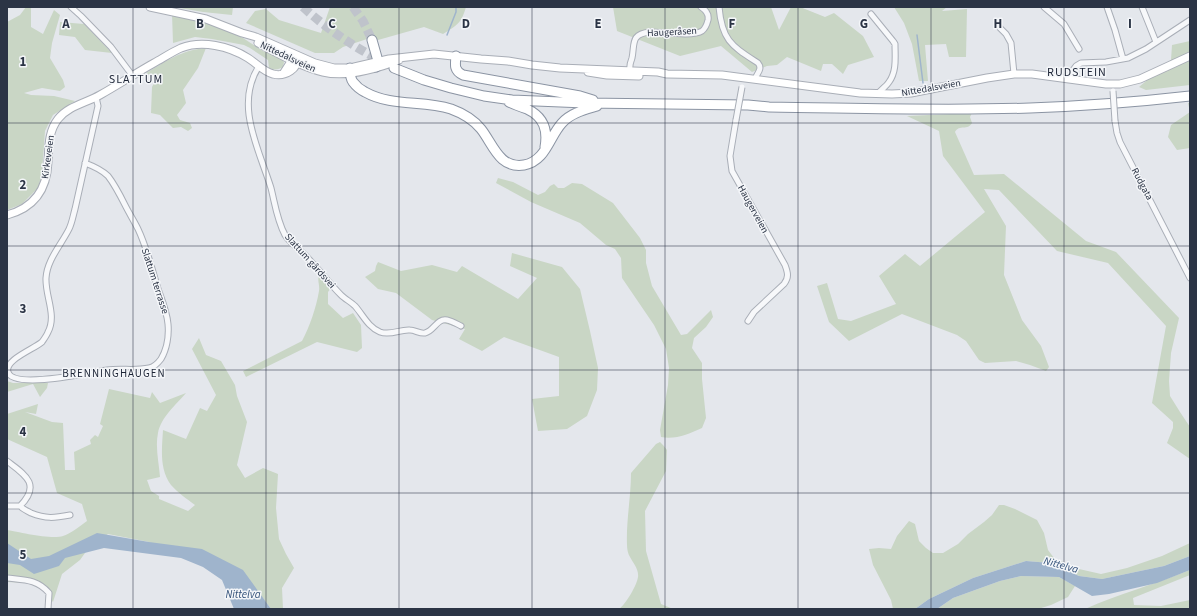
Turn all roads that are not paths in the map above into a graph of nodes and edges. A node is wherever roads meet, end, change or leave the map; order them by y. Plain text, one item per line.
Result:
1 (71, 7) edge
2 (150, 7) edge
3 (701, 7) edge
4 (719, 7) edge
5 (1044, 7) edge
6 (1107, 7) edge
7 (1142, 7) edge
8 (871, 14) dead end
9 (1190, 20) edge
10 (1000, 28) dead end
11 (372, 40) tunnel mouth
12 (1156, 42) junction
13 (1079, 49) dead end
14 (456, 56) junction
15 (1190, 56) edge
16 (296, 59) junction
17 (1123, 59) junction
18 (377, 64) junction
19 (259, 66) junction
20 (394, 68) dead end
21 (352, 71) junction
22 (631, 73) junction
23 (1014, 74) junction
24 (132, 76) junction
25 (743, 78) junction
26 (755, 79) junction
27 (1070, 79) junction
28 (1113, 88) junction
29 (1190, 92) edge
30 (878, 94) junction
31 (1190, 96) edge
32 (96, 98) junction
33 (503, 99) junction
34 (604, 103) junction
35 (748, 105) junction
36 (545, 150) junction
37 (85, 162) junction
38 (7, 216) edge
39 (1190, 278) edge
40 (748, 321) dead end
41 (461, 326) dead end
42 (7, 461) edge
43 (7, 506) edge
44 (20, 506) junction
45 (70, 515) dead end
46 (7, 578) edge
47 (48, 609) edge

1 - 24 street
2 - 16 main road, Nittedalsveien
3 - 22 street, Haugeråsen
4 - 26 street
5 - 13 street
6 - 17 street
7 - 12 street
8 - 30 street
9 - 12 street
10 - 23 street
11 - 18 highway
12 - 17 street
14 - 18 main road, Nittedalsveien
14 - 22 main road, Nittedalsveien
14 - 34 highway
15 - 28 main road, Nittedalsveien
16 - 19 main road, Kirkeveien
16 - 21 main road, Nittedalsveien
17 - 27 street
18 - 21 main road, Nittedalsveien
19 - 24 main road, Kirkeveien
19 - 41 street, Slattum gårdsvei
20 - 33 highway
21 - 36 highway
22 - 25 main road, Nittedalsveien
23 - 27 main road, Nittedalsveien
23 - 30 main road, Nittedalsveien
24 - 32 main road, Kirkeveien
25 - 26 main road, Nittedalsveien
25 - 40 street, Haugerveien, bridge
26 - 30 main road, Nittedalsveien
27 - 28 main road, Nittedalsveien
28 - 39 street, Rudgata, bridge
29 - 35 highway
31 - 35 highway
32 - 37 street, Slattum terrasse
32 - 38 main road, Kirkeveien
33 - 34 highway
33 - 36 highway
34 - 35 highway
34 - 36 highway
37 - 37 street, Slattum terrasse
42 - 44 street
43 - 44 street
44 - 45 street
46 - 47 street

